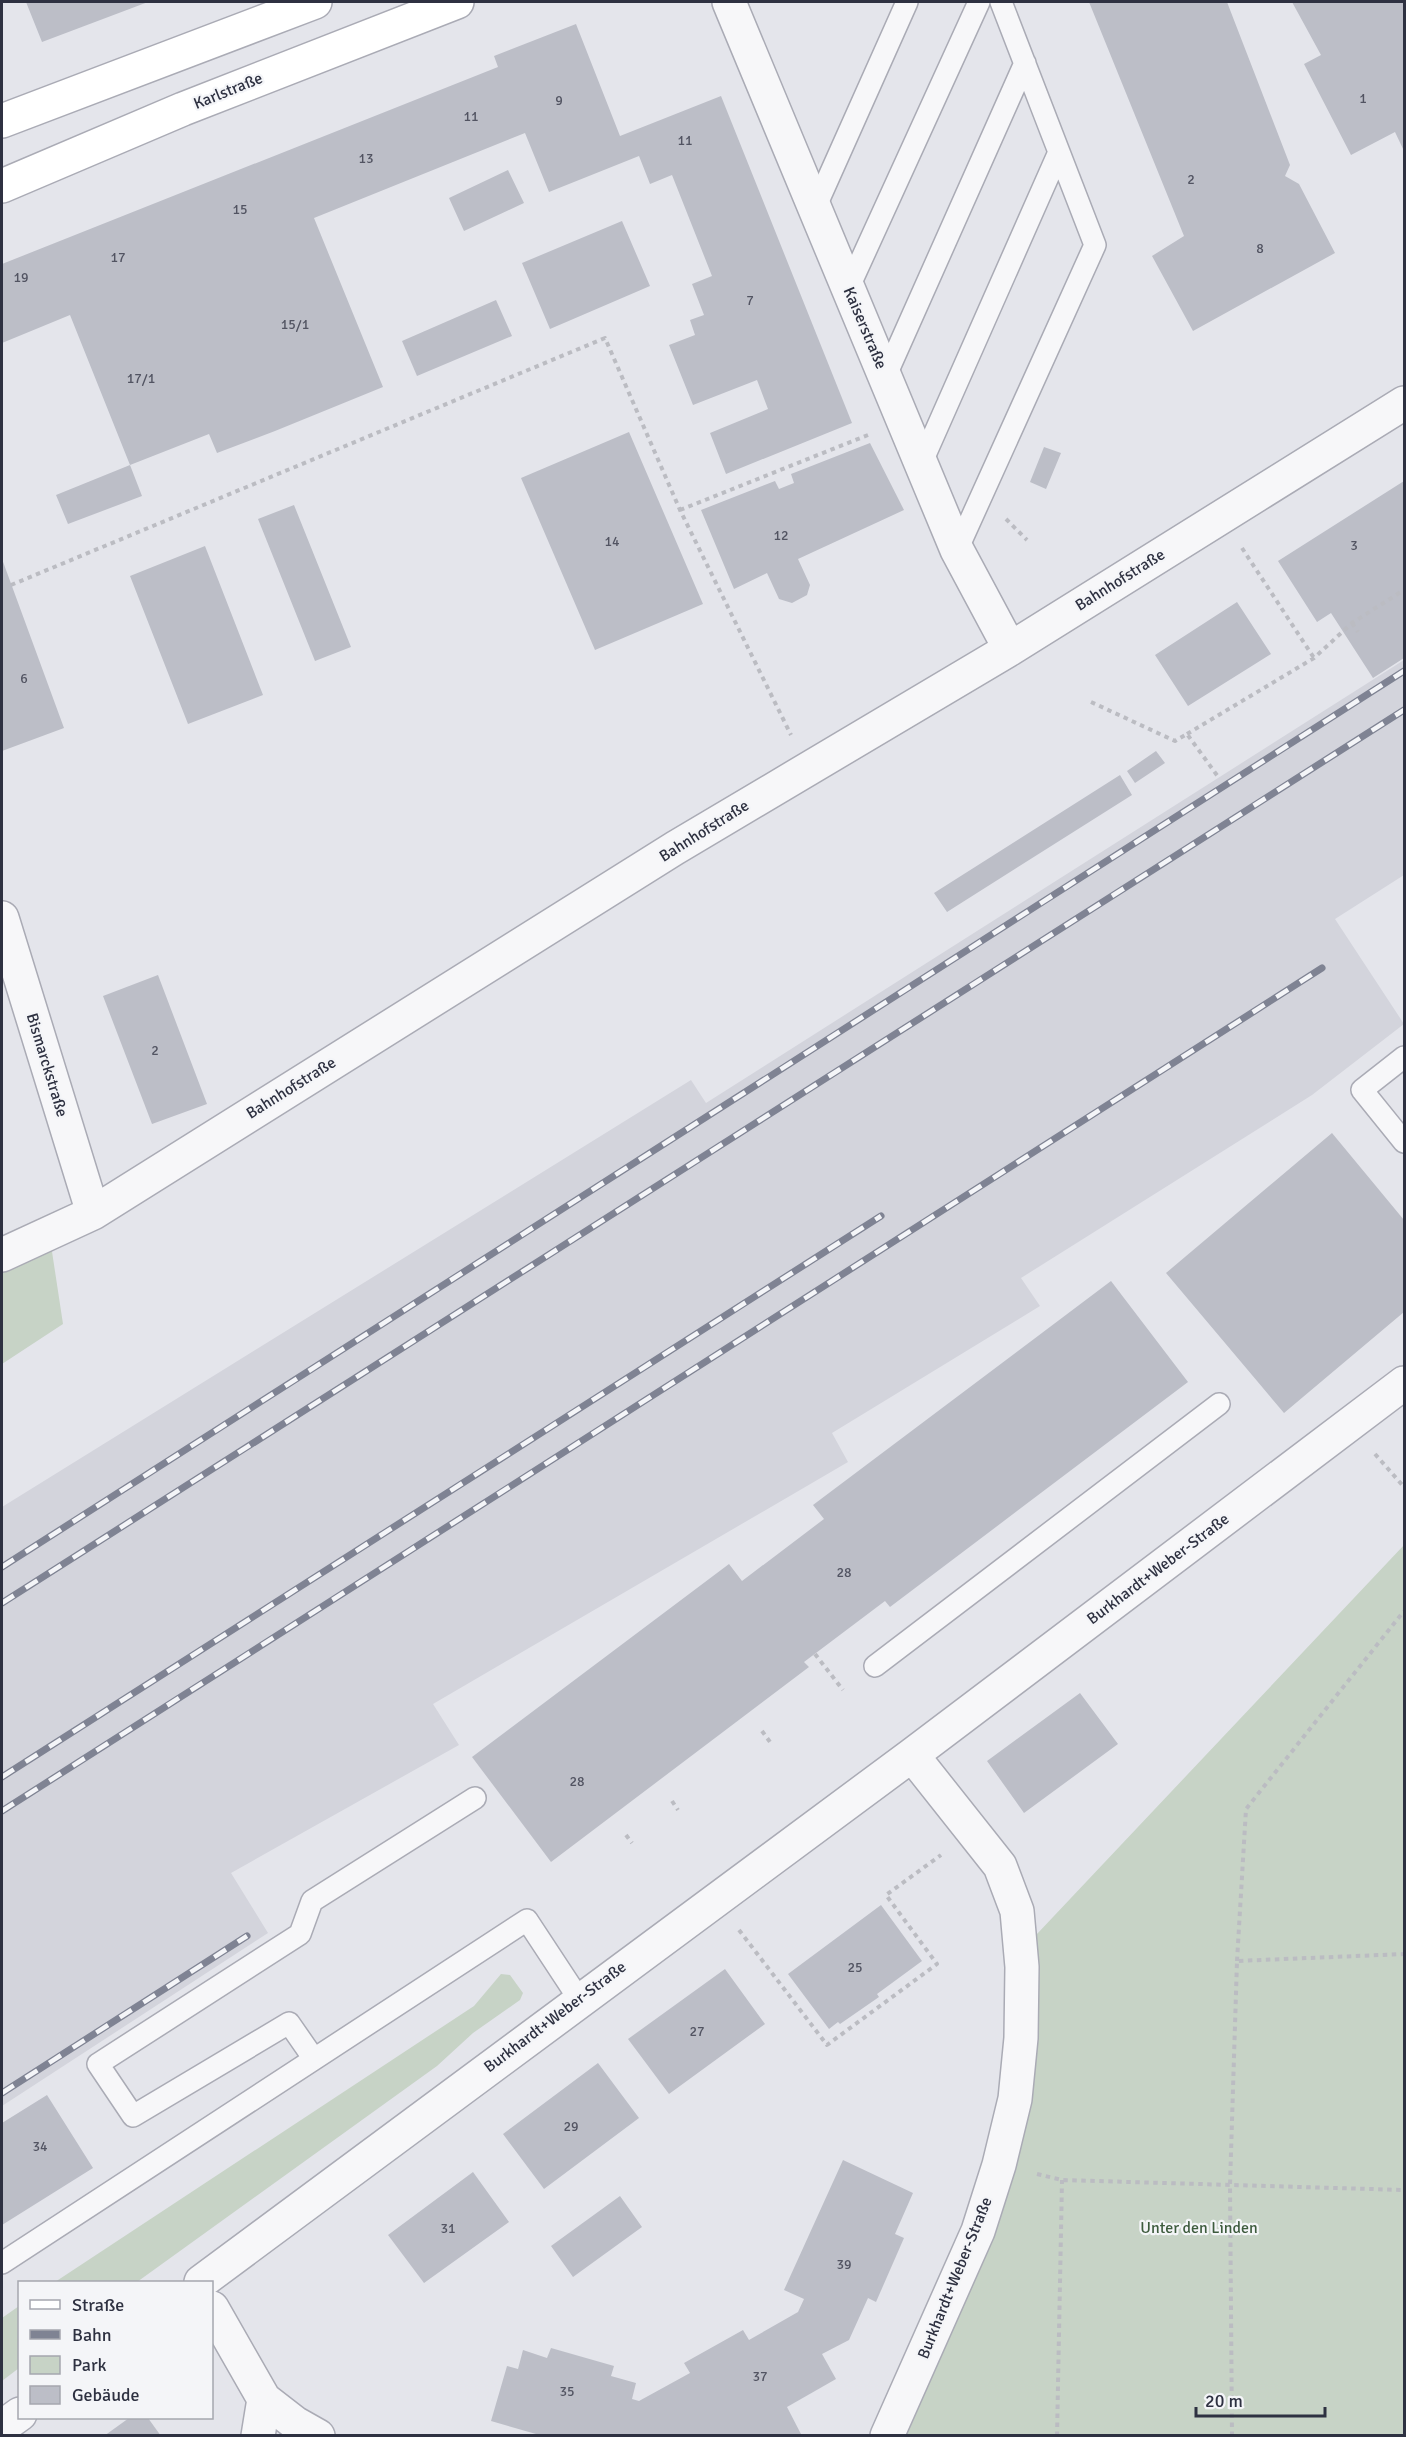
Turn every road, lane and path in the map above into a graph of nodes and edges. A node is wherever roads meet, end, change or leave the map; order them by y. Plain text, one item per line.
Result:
1 (315, 2) edge
2 (457, 2) edge
3 (729, 2) edge
4 (907, 2) edge
5 (979, 2) edge
6 (1001, 2) edge
7 (1025, 63) junction
8 (2, 121) edge
9 (1059, 152) junction
10 (2, 186) edge
11 (815, 208) junction
12 (848, 289) junction
13 (886, 375) junction
14 (1404, 403) edge
15 (858, 439) dead end
16 (921, 464) junction
17 (680, 510) junction
18 (957, 550) junction
19 (1262, 579) dead end
20 (11, 585) dead end
21 (1404, 590) edge
22 (1352, 623) junction
23 (1359, 632) dead end
24 (1010, 649) junction
25 (1314, 658) junction
26 (1091, 702) dead end
27 (1187, 734) junction
28 (807, 768) junction
29 (1218, 778) dead end
30 (2, 918) edge
31 (1404, 1058) edge
32 (1404, 1142) edge
33 (93, 1213) junction
34 (2, 1256) edge
35 (1404, 1383) edge
36 (1219, 1404) dead end
37 (1404, 1611) edge
38 (815, 1654) dead end
39 (875, 1666) dead end
40 (843, 1690) dead end
41 (762, 1731) dead end
42 (771, 1742) dead end
43 (912, 1755) junction
44 (475, 1798) dead end
45 (672, 1801) dead end
46 (678, 1810) dead end
47 (626, 1835) dead end
48 (632, 1843) dead end
49 (936, 1858) dead end
50 (747, 1941) dead end
51 (1404, 1954) edge
52 (1238, 1961) junction
53 (579, 1999) junction
54 (314, 2059) junction
55 (999, 2165) junction
56 (1062, 2180) junction
57 (1230, 2185) junction
58 (1404, 2190) edge
59 (2, 2264) edge
60 (204, 2281) edge
61 (213, 2310) edge
62 (264, 2399) junction
63 (18, 2415) edge
64 (2, 2427) edge
65 (258, 2436) edge
66 (318, 2436) edge
67 (887, 2436) edge
68 (1058, 2436) edge
69 (1232, 2436) edge

1 - 8 main road
2 - 10 main road, Karlstraße
3 - 11 street, Kaiserstraße
4 - 11 lane
5 - 12 lane
6 - 7 lane
7 - 9 lane
7 - 13 lane
9 - 16 lane
9 - 18 lane
11 - 12 street, Kaiserstraße
12 - 13 street, Kaiserstraße
13 - 16 street, Kaiserstraße
14 - 24 street, Bahnhofstraße
15 - 17 path
16 - 18 street, Kaiserstraße
17 - 20 path
17 - 28 path
18 - 24 street, Kaiserstraße
19 - 25 path
21 - 22 path
22 - 23 path
22 - 25 path
24 - 28 street, Bahnhofstraße
25 - 27 path
26 - 27 path
27 - 29 path
28 - 33 street, Bahnhofstraße
30 - 33 street, Bismarckstraße
31 - 32 lane
33 - 34 street, Bahnhofstraße
35 - 43 street, Burkhardt+Weber-Straße
36 - 39 lane
37 - 52 path
38 - 40 path
41 - 42 path
43 - 53 street, Burkhardt+Weber-Straße
43 - 55 street, Burkhardt+Weber-Straße
44 - 54 lane
45 - 46 path
47 - 48 path
49 - 50 path
51 - 52 path
52 - 57 path
53 - 54 lane
53 - 60 street, Burkhardt+Weber-Straße
54 - 59 lane
55 - 56 path
55 - 67 street, Burkhardt+Weber-Straße
56 - 57 path
56 - 68 path
57 - 58 path
57 - 69 path
61 - 62 street
62 - 65 street
62 - 66 street
63 - 64 street

